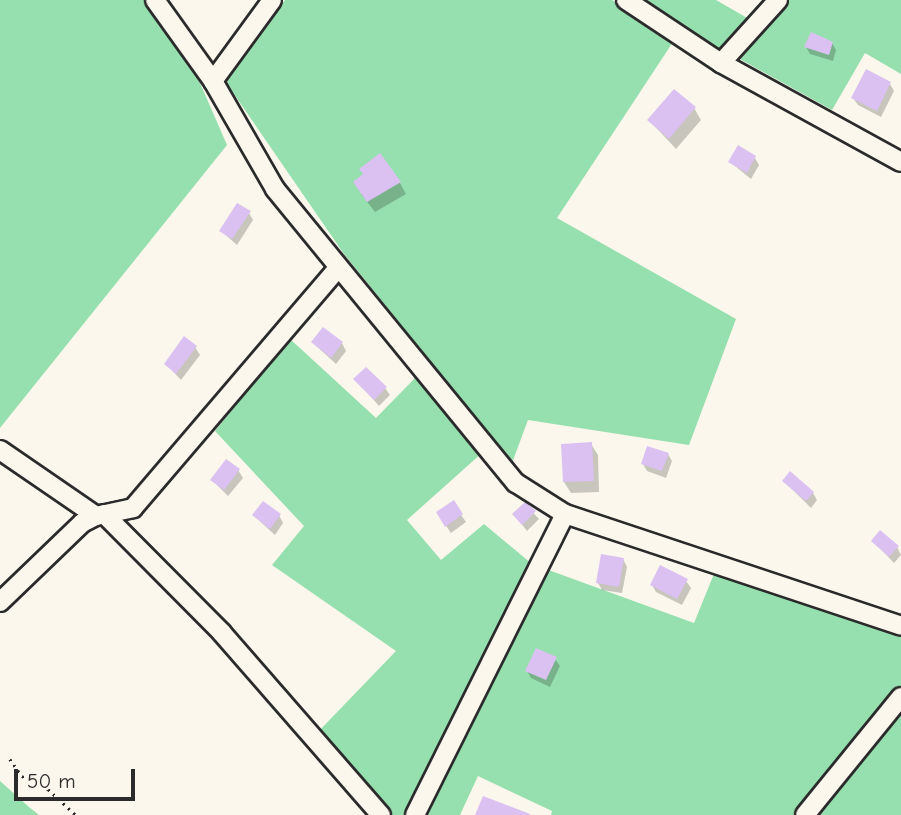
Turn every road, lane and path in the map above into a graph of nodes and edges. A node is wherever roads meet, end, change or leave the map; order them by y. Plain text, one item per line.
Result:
1 (155, 0) edge
2 (272, 0) edge
3 (626, 0) edge
4 (778, 0) edge
5 (721, 63) junction
6 (213, 81) junction
7 (901, 162) edge
8 (338, 268) junction
9 (0, 450) edge
10 (565, 513) junction
11 (100, 515) junction
12 (0, 601) edge
13 (901, 625) edge
14 (901, 697) edge
15 (10, 759) dead end
16 (76, 815) edge
17 (381, 815) edge
18 (415, 815) edge
19 (805, 815) edge

1 - 6 street
2 - 6 street
3 - 5 street
4 - 5 street
5 - 7 street
6 - 8 street
8 - 10 street
8 - 11 street
9 - 11 street
10 - 13 street
10 - 18 street
11 - 12 street
11 - 17 street
14 - 19 street
15 - 16 path

